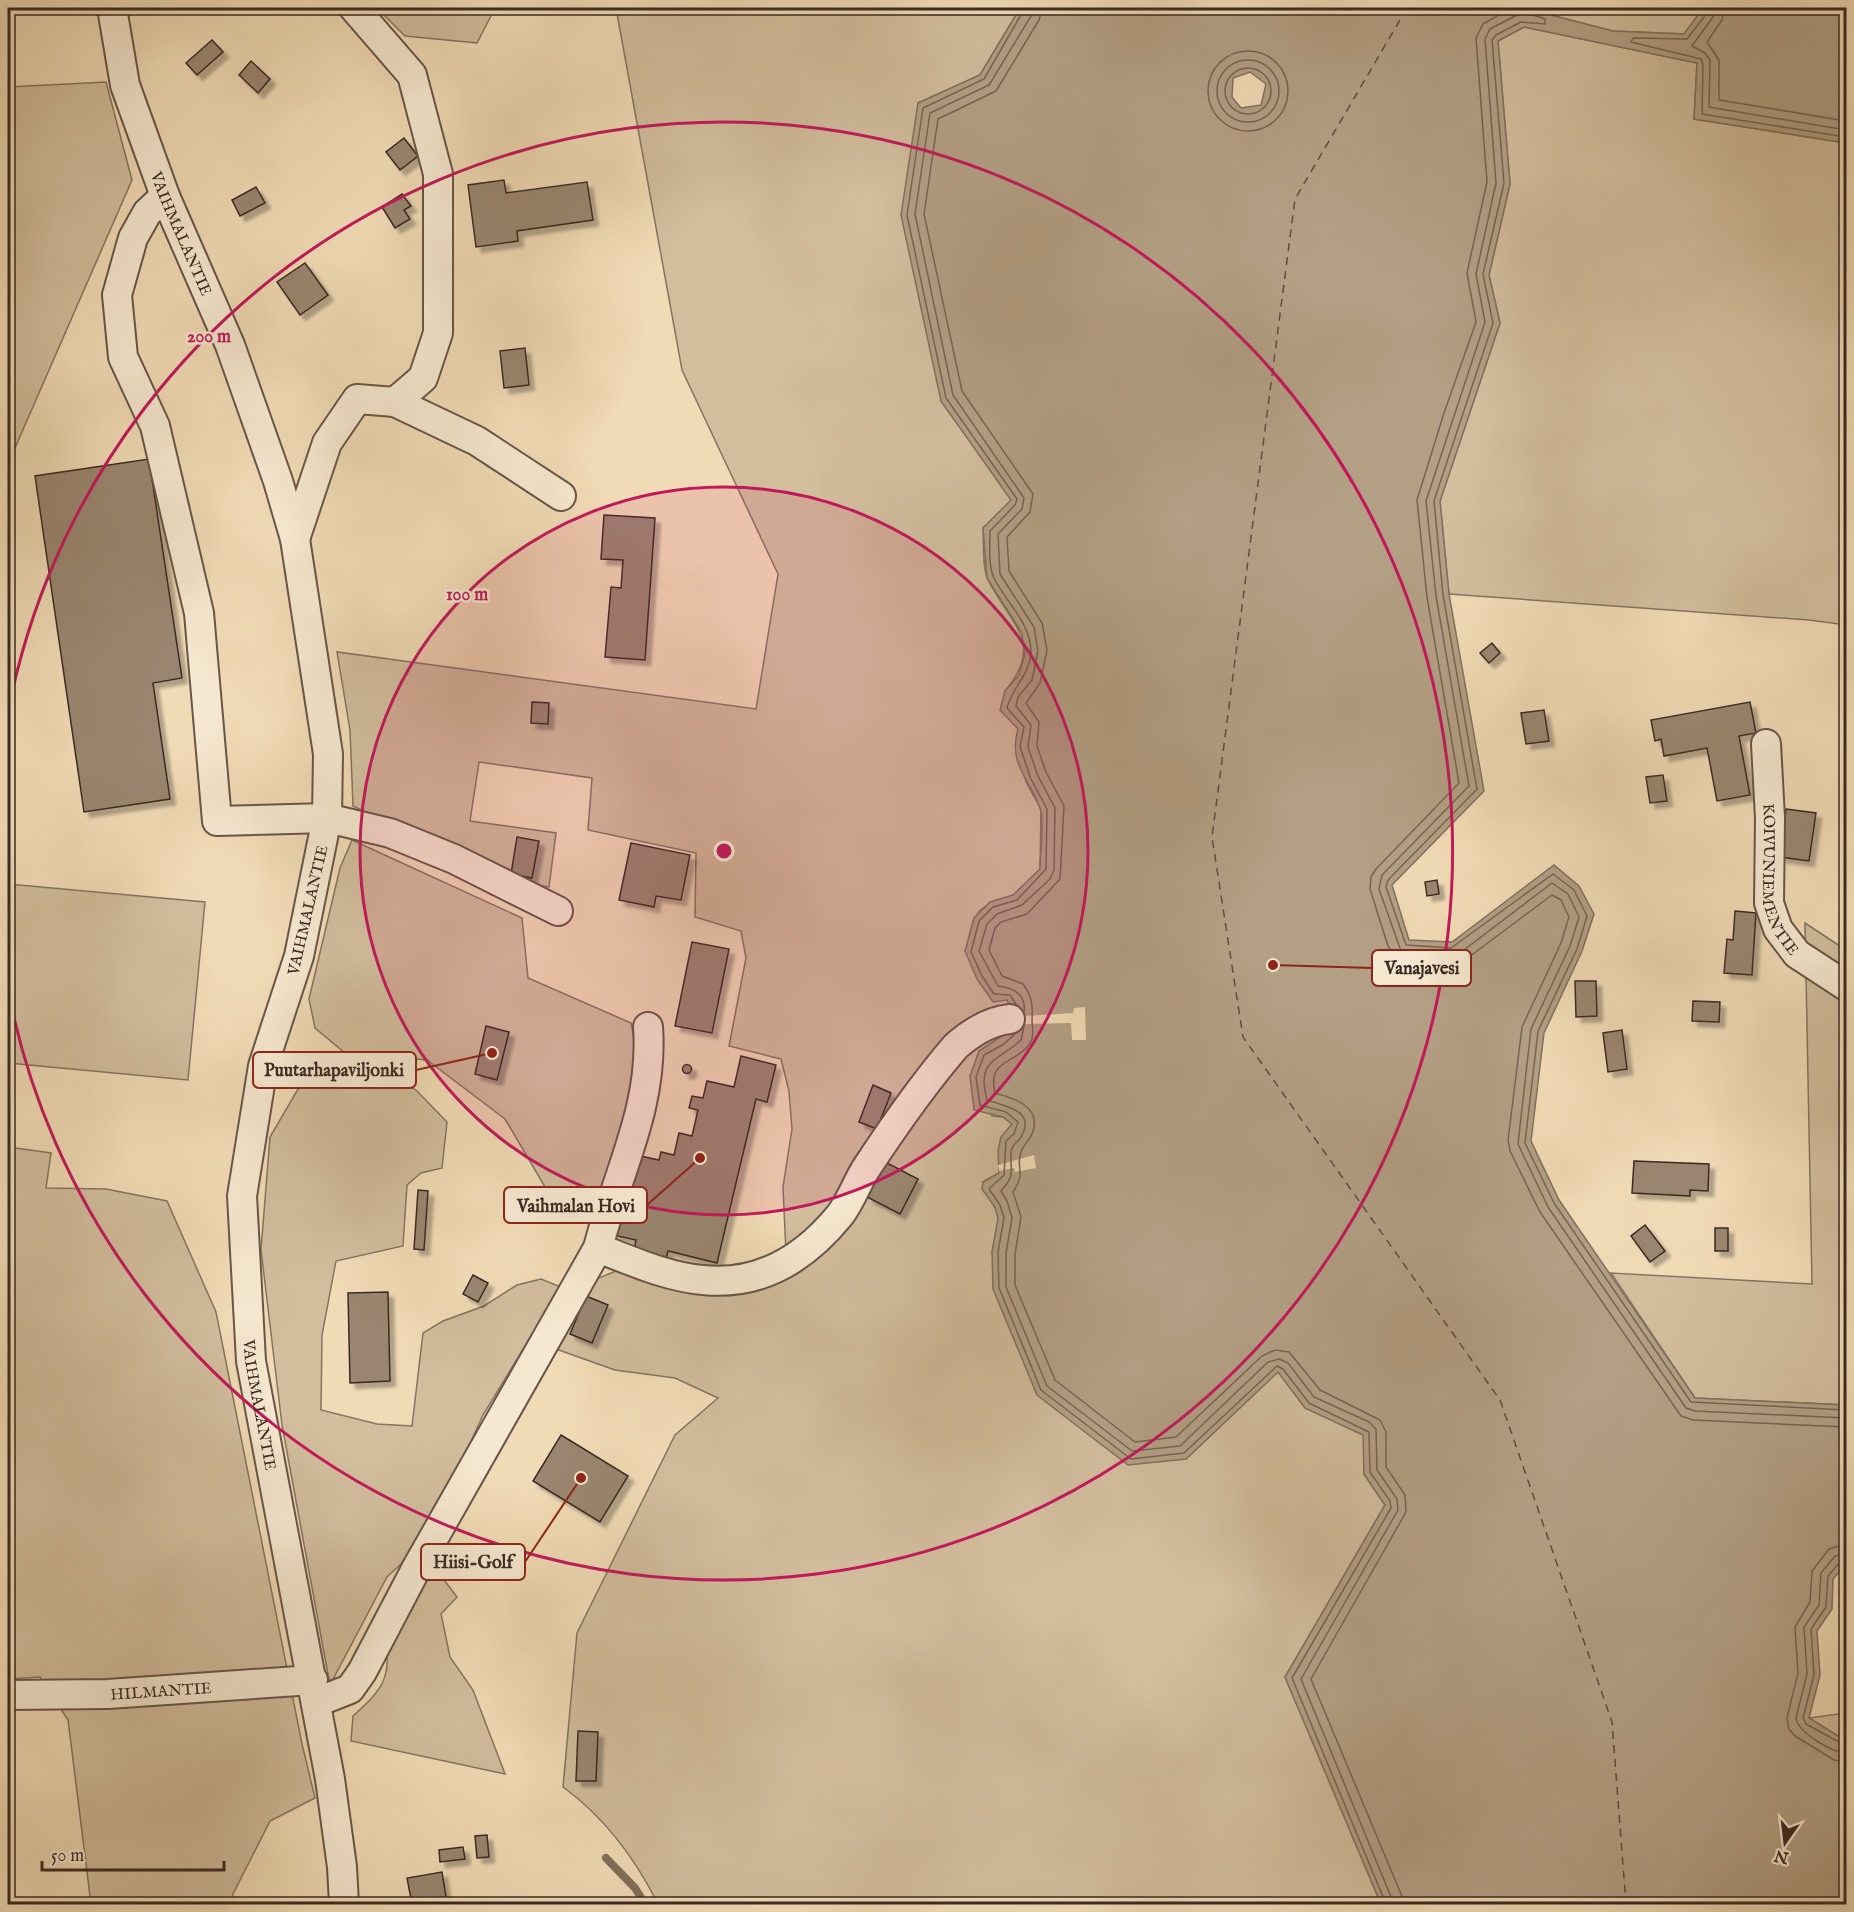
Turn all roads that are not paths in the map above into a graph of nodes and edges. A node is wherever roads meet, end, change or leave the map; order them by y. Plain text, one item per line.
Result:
1 (112, 8) edge
2 (354, 8) edge
3 (165, 196) junction
4 (395, 402) junction
5 (561, 496) dead end
6 (295, 539) junction
7 (1766, 744) dead end
8 (327, 818) junction
9 (558, 911) dead end
10 (1846, 986) edge
11 (1010, 1019) dead end
12 (648, 1027) dead end
13 (598, 1248) junction
14 (315, 1691) junction
15 (8, 1695) edge
16 (344, 1905) edge

1 - 3 street, VAIHMALANTIE
2 - 4 street
3 - 6 street, VAIHMALANTIE
3 - 8 street
4 - 5 street
4 - 6 street
6 - 8 street, VAIHMALANTIE
7 - 10 street, KOIVUNIEMENTIE
8 - 9 street
8 - 14 street, VAIHMALANTIE
11 - 13 street
12 - 13 street, HILMANTIE
13 - 14 street, HILMANTIE
14 - 15 street, HILMANTIE
14 - 16 street, VAIHMALANTIE

